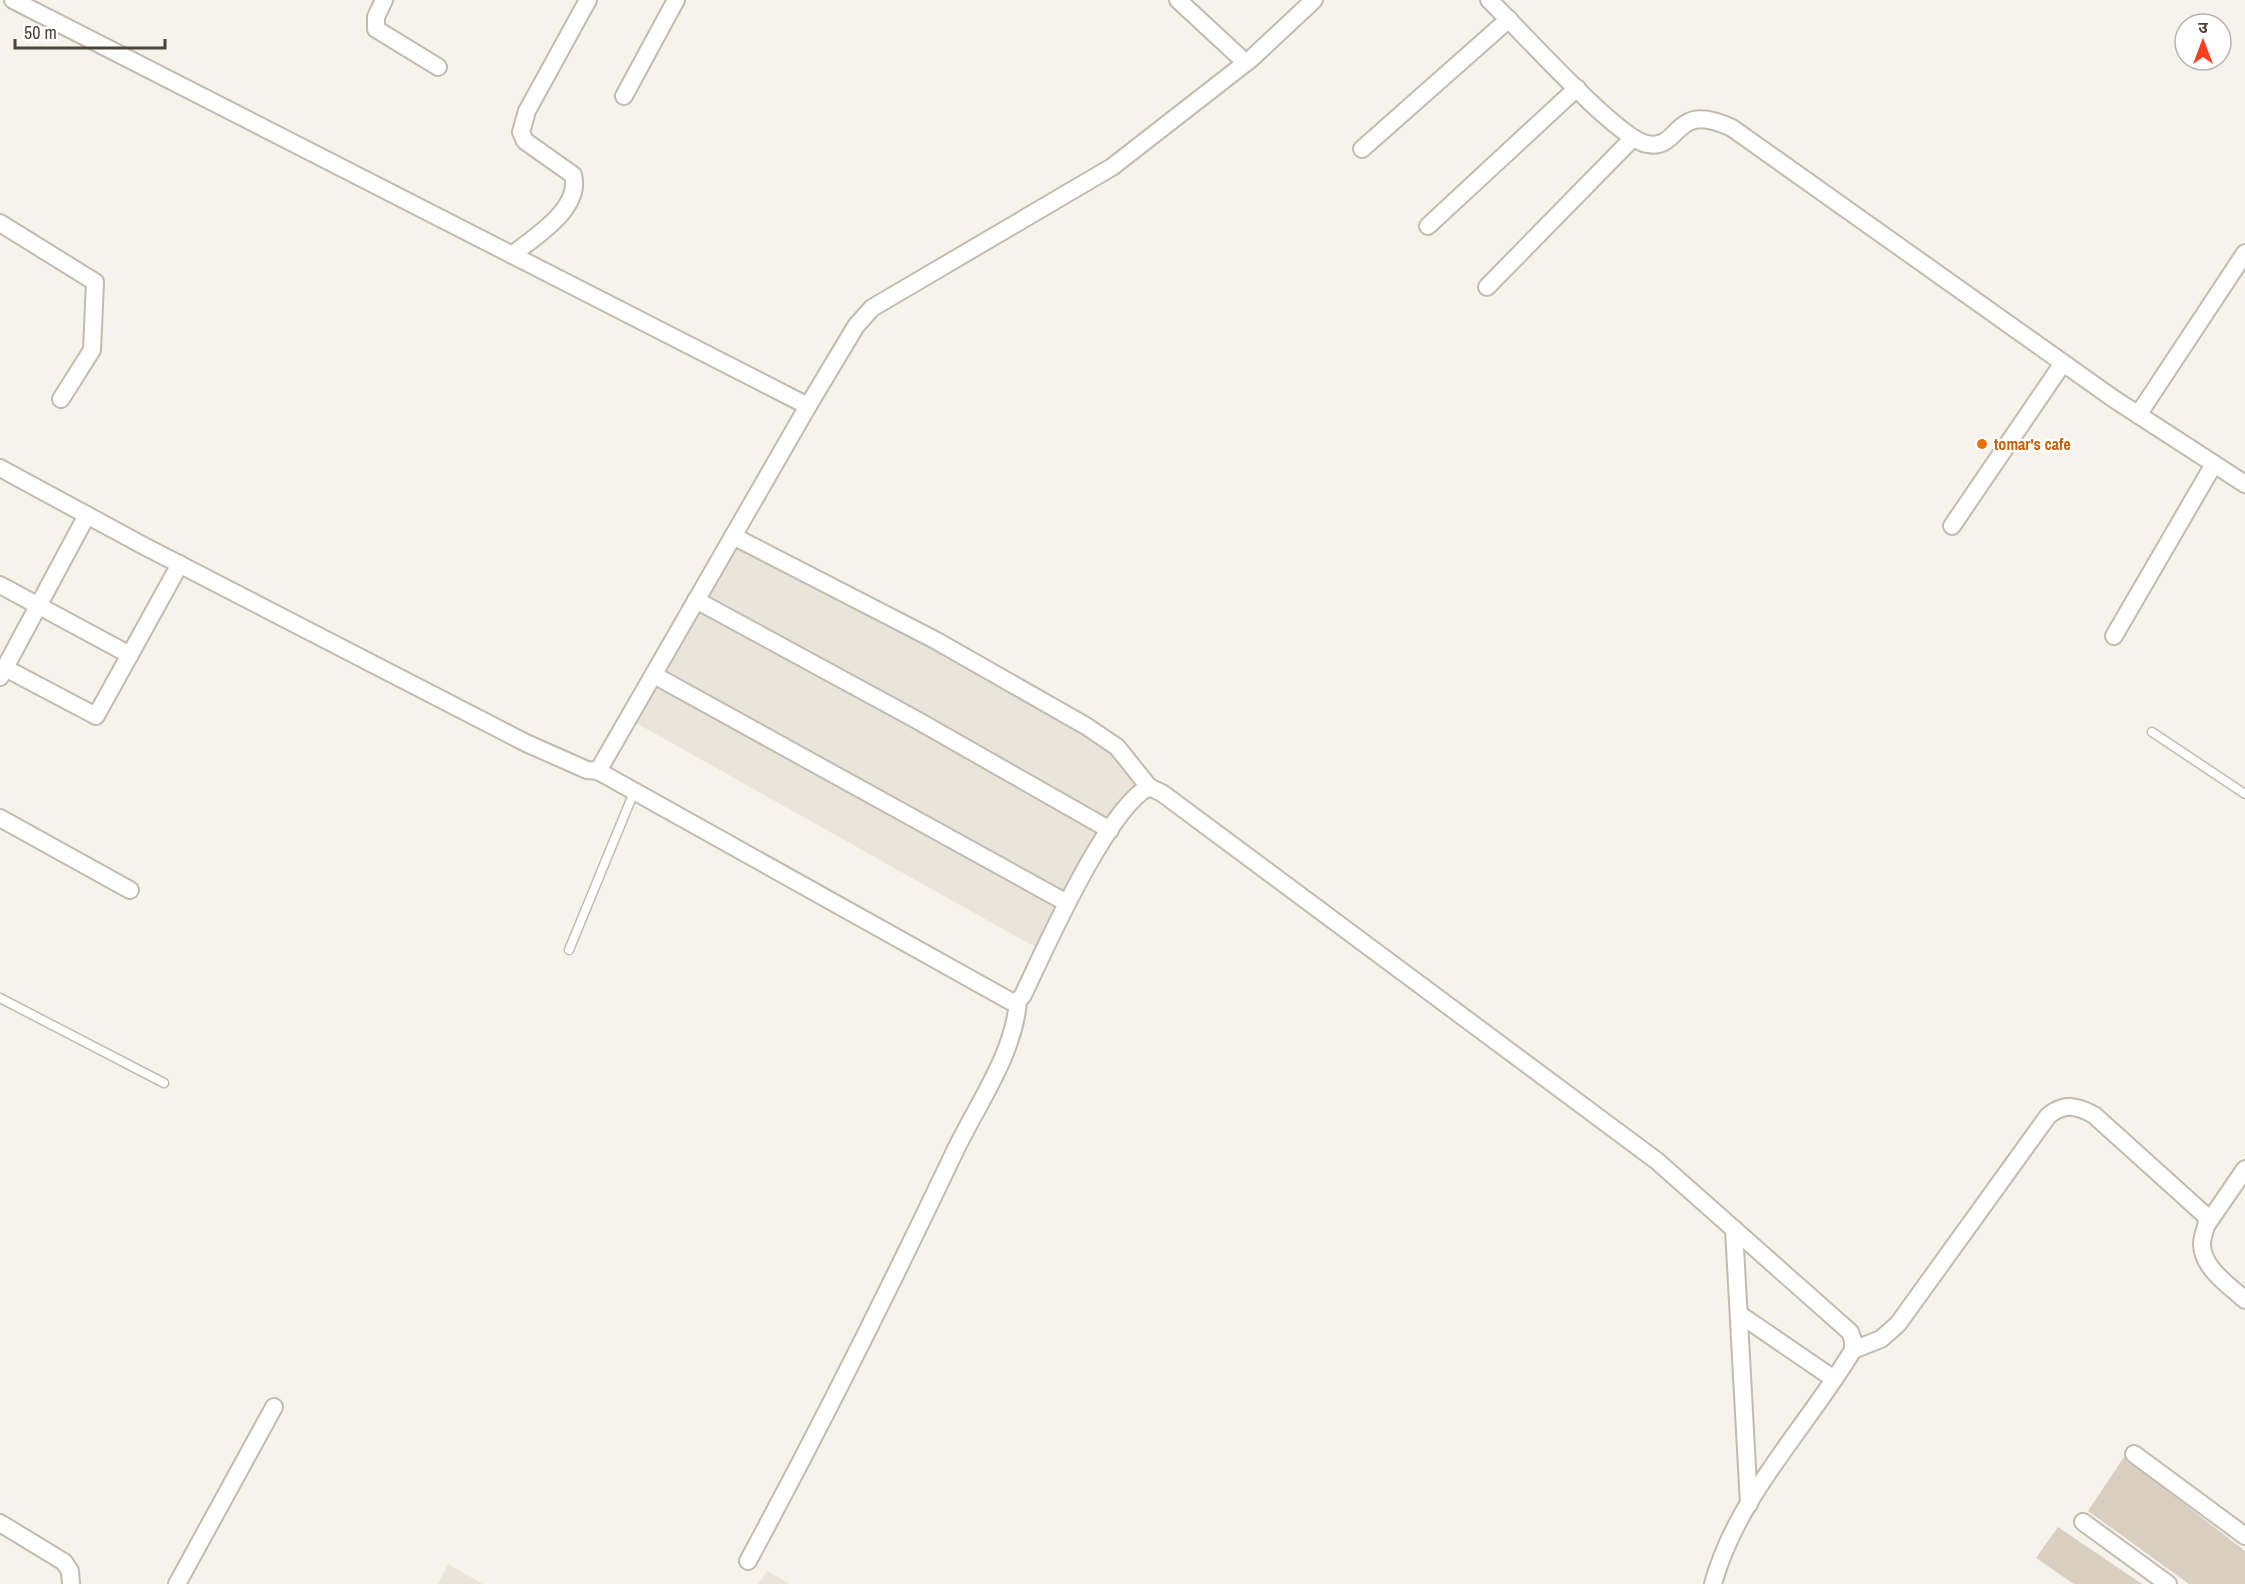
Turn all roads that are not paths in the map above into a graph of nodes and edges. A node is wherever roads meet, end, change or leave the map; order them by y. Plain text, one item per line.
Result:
1 (13, 0) edge
2 (384, 0) edge
3 (588, 0) edge
4 (676, 0) edge
5 (1178, 0) edge
6 (1314, 0) edge
7 (1489, 0) edge
8 (1509, 19) junction
9 (1246, 63) junction
10 (438, 67) dead end
11 (1577, 88) junction
12 (624, 96) dead end
13 (1634, 138) junction
14 (1362, 149) dead end
15 (0, 223) edge
16 (1428, 226) dead end
17 (2245, 253) edge
18 (512, 255) junction
19 (1487, 287) dead end
20 (2063, 363) junction
21 (61, 399) dead end
22 (808, 406) junction
23 (2138, 415) junction
24 (2214, 464) junction
25 (0, 468) edge
26 (2245, 484) edge
27 (87, 515) junction
28 (1952, 526) dead end
29 (733, 536) junction
30 (180, 564) junction
31 (0, 585) edge
32 (696, 600) junction
33 (38, 605) junction
34 (2114, 636) dead end
35 (130, 655) junction
36 (2, 672) edge
37 (654, 675) junction
38 (2152, 732) dead end
39 (598, 771) junction
40 (1149, 787) junction
41 (634, 792) junction
42 (2245, 794) edge
43 (0, 818) edge
44 (1110, 830) junction
45 (130, 890) dead end
46 (1067, 903) junction
47 (569, 950) dead end
48 (0, 998) edge
49 (1018, 1001) junction
50 (164, 1083) dead end
51 (2245, 1169) edge
52 (2208, 1223) junction
53 (1734, 1229) junction
54 (2245, 1300) edge
55 (1739, 1314) junction
56 (1853, 1350) junction
57 (1834, 1378) junction
58 (274, 1407) dead end
59 (2134, 1454) dead end
60 (1749, 1504) junction
61 (2083, 1522) dead end
62 (0, 1523) edge
63 (2245, 1536) edge
64 (747, 1561) dead end
65 (71, 1584) edge
66 (177, 1584) edge
67 (1713, 1584) edge
68 (2168, 1584) edge

1 - 18 street
2 - 10 street
3 - 18 street
4 - 12 street
5 - 9 street
6 - 9 street
7 - 8 street
8 - 11 street
8 - 14 street
9 - 22 street
11 - 13 street
11 - 16 street
13 - 19 street
13 - 20 street
15 - 21 street
17 - 23 street
18 - 22 street
20 - 23 street
20 - 28 street
22 - 29 street
23 - 24 street
24 - 26 street
24 - 34 street
25 - 27 street
27 - 30 street
27 - 33 street
29 - 32 street
29 - 40 street
30 - 35 street
30 - 39 street
31 - 33 street
32 - 37 street
32 - 44 street
33 - 35 street
33 - 36 street
35 - 36 street
37 - 39 street
37 - 46 street
38 - 42 lane
39 - 41 street
40 - 44 street
40 - 53 street
41 - 47 lane
41 - 49 street
43 - 45 street
44 - 46 street
46 - 49 street
48 - 50 lane
49 - 64 street
51 - 52 street
52 - 54 street
52 - 56 street
53 - 55 street
53 - 56 street
55 - 57 street
55 - 60 street
56 - 57 street
57 - 60 street
58 - 66 street
59 - 63 street
60 - 67 street
61 - 68 street
62 - 65 street

